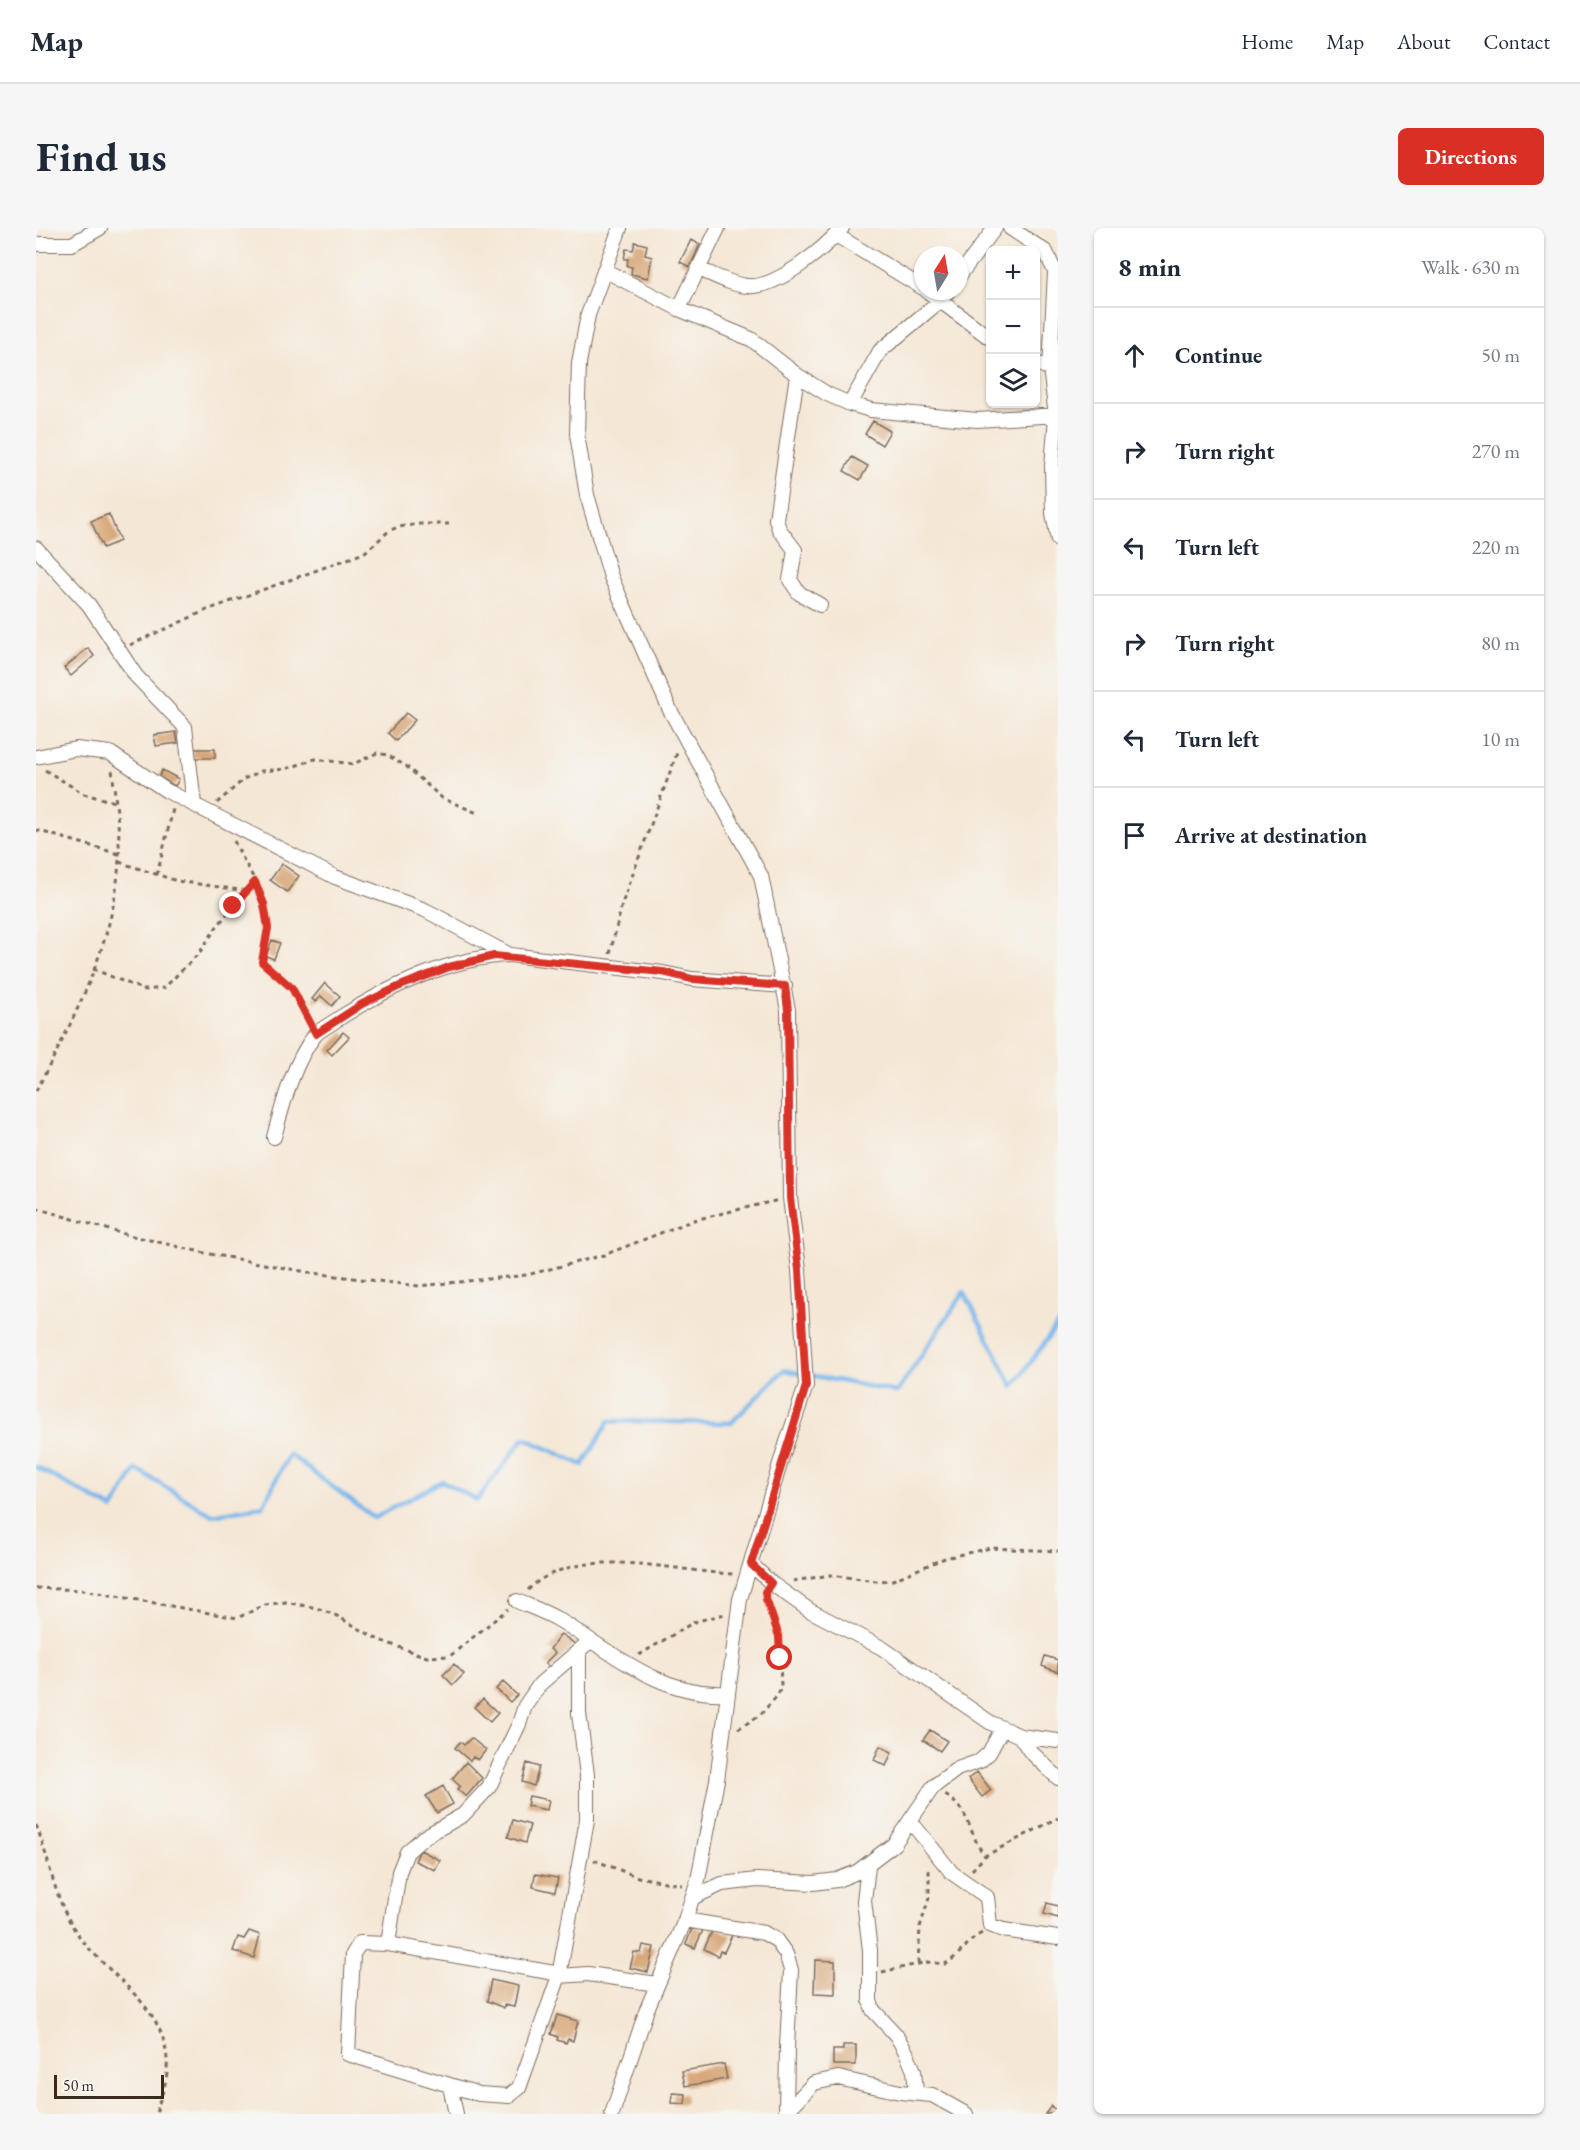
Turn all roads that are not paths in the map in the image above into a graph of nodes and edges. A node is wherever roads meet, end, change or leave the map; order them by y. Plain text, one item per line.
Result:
1 (100, 228) edge
2 (620, 228) edge
3 (718, 228) edge
4 (994, 228) edge
5 (1010, 228) edge
6 (839, 232) edge
7 (36, 244) edge
8 (1052, 251) edge
9 (968, 264) edge
10 (699, 269) junction
11 (604, 270) junction
12 (914, 282) edge
13 (940, 300) edge
14 (949, 300) edge
15 (679, 309) junction
16 (986, 334) edge
17 (1040, 365) edge
18 (1050, 368) junction
19 (797, 375) junction
20 (850, 404) junction
21 (1057, 415) edge
22 (1058, 540) edge
23 (36, 548) edge
24 (820, 605) dead end
25 (39, 763) edge
26 (195, 804) junction
27 (510, 955) junction
28 (785, 986) junction
29 (274, 1137) dead end
30 (749, 1569) junction
31 (517, 1601) road end
32 (590, 1641) junction
33 (579, 1652) junction
34 (727, 1693) junction
35 (1002, 1729) junction
36 (1020, 1736) junction
37 (1058, 1742) edge
38 (1058, 1778) edge
39 (911, 1822) junction
40 (868, 1866) junction
41 (694, 1892) junction
42 (685, 1920) junction
43 (1058, 1938) edge
44 (388, 1944) junction
45 (559, 1975) junction
46 (657, 1984) junction
47 (450, 2086) junction
48 (916, 2092) junction
49 (787, 2112) edge
50 (456, 2114) edge
51 (612, 2114) edge
52 (966, 2114) edge

1 - 7 street
2 - 11 street
3 - 10 street
4 - 9 street
5 - 8 street
6 - 10 street
6 - 12 street
8 - 18 street
10 - 15 street
11 - 15 street
11 - 28 street
13 - 20 street
14 - 16 street
15 - 19 street
17 - 18 street
18 - 21 street
19 - 20 street
19 - 24 street
20 - 21 street
21 - 22 street
23 - 26 street
25 - 26 street
26 - 27 street
27 - 28 street
27 - 29 street
28 - 30 street
30 - 34 street
30 - 35 street
31 - 32 street
32 - 33 street
32 - 34 street
33 - 44 street
33 - 45 street
34 - 41 street
35 - 36 street
35 - 39 street
36 - 37 street
36 - 38 street
39 - 40 street
39 - 43 street
40 - 41 street
40 - 48 street
41 - 42 street
42 - 46 street
42 - 49 street
44 - 45 street
44 - 47 street
45 - 46 street
45 - 47 street
46 - 51 street
47 - 50 street
48 - 49 street
48 - 52 street

